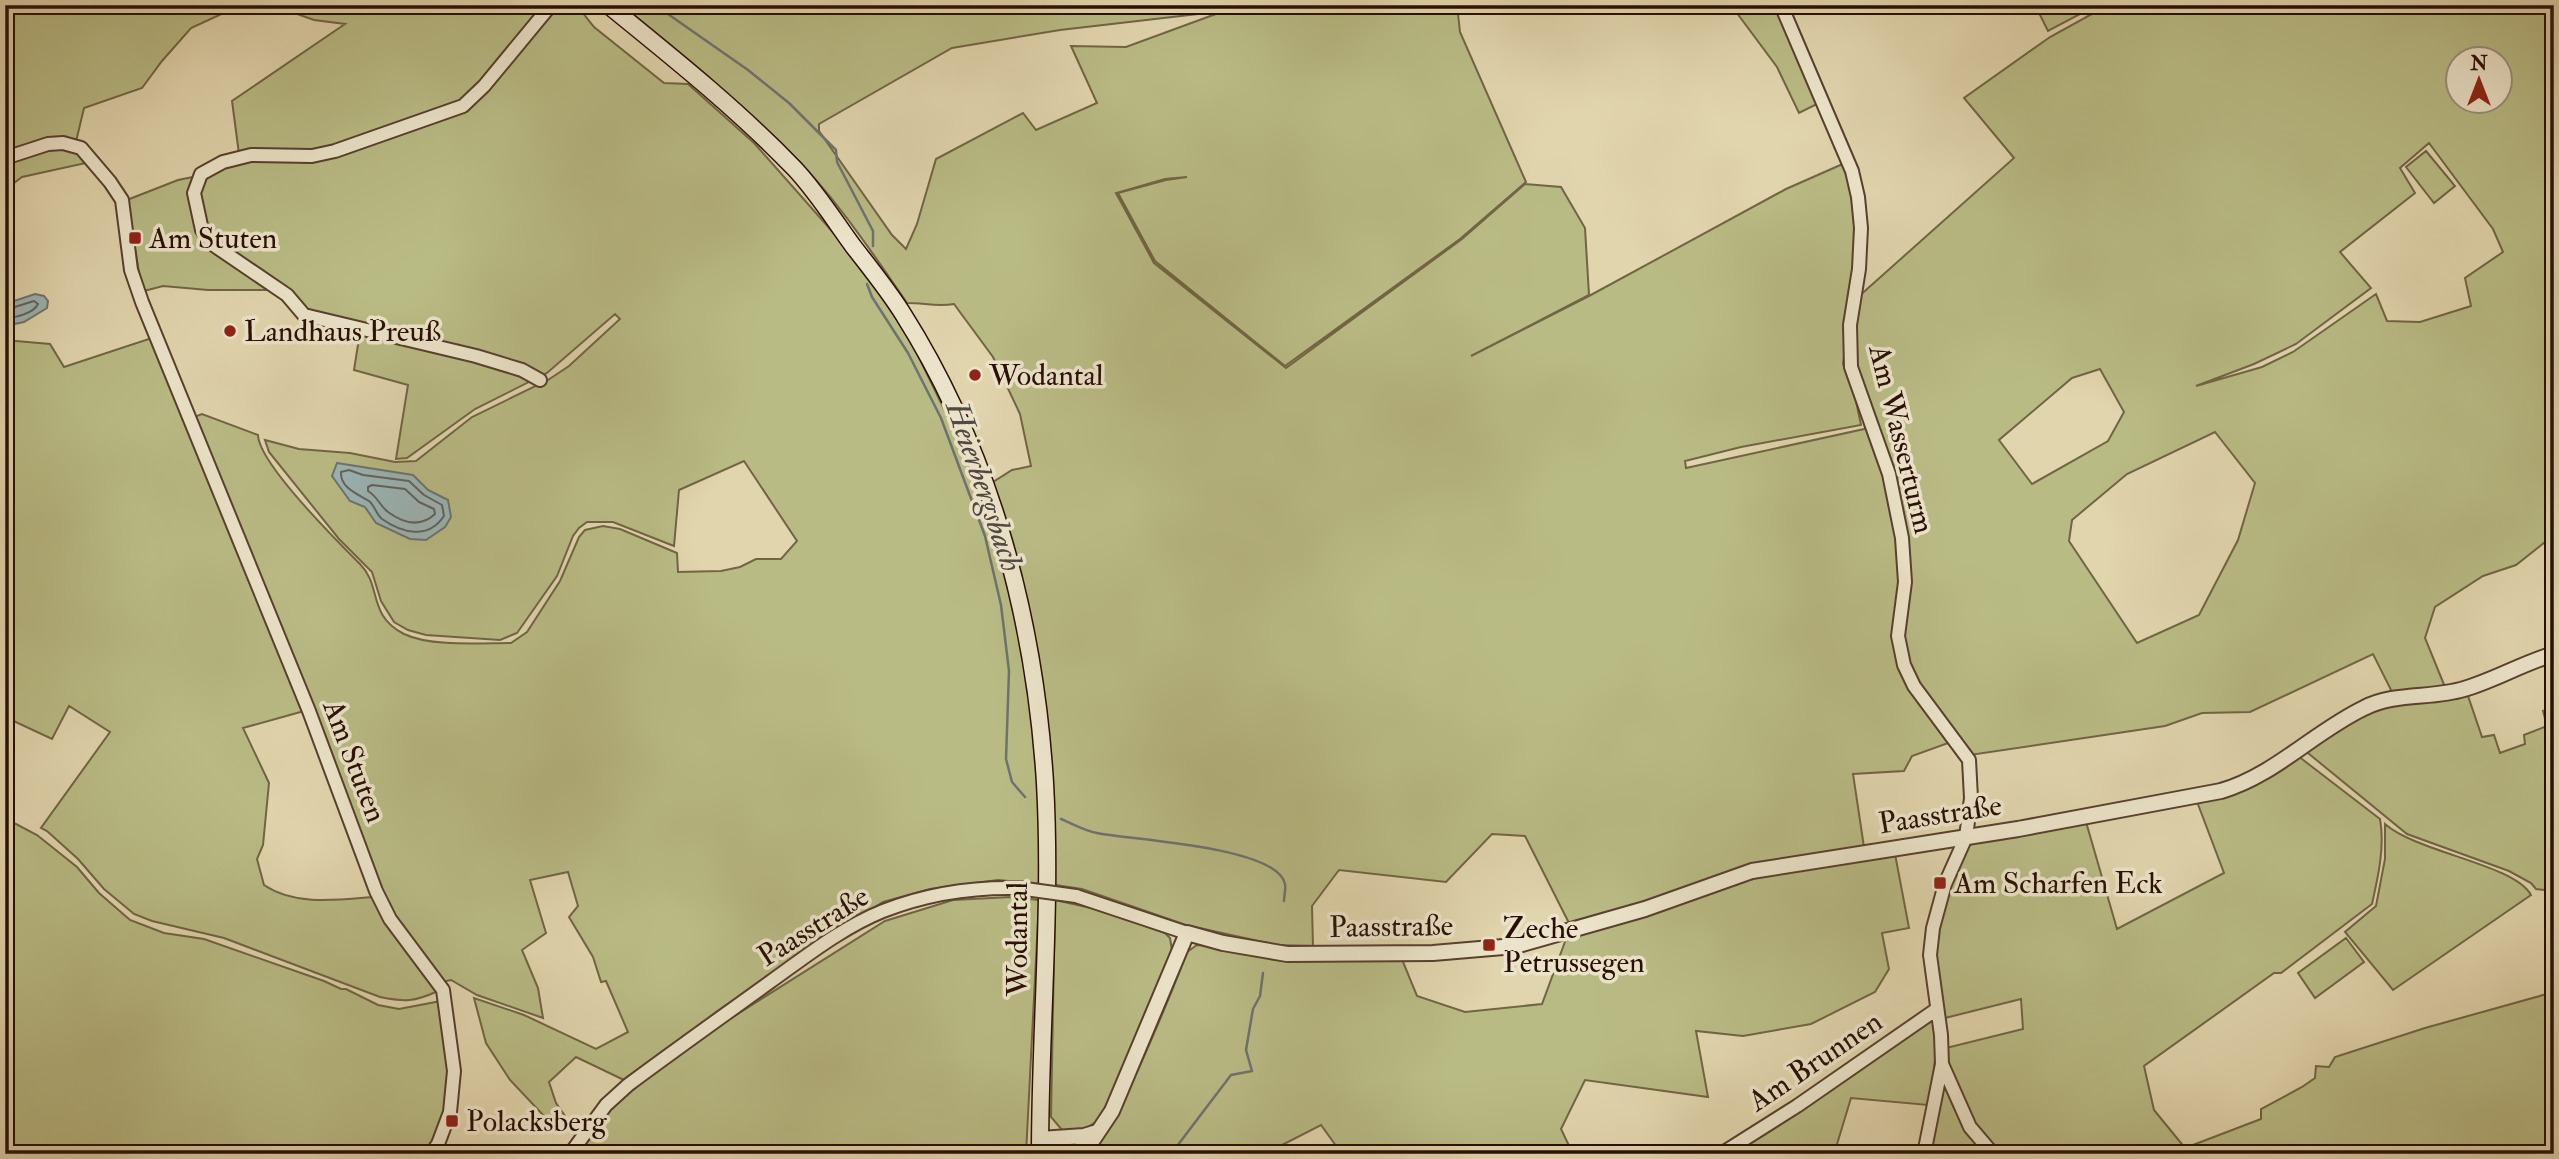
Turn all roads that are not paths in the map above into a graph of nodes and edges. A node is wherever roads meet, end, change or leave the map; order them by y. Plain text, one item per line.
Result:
1 (551, 5) edge
2 (608, 5) edge
3 (1782, 5) edge
4 (5, 158) edge
5 (540, 380) dead end
6 (2554, 654) edge
7 (1966, 838) junction
8 (1187, 933) junction
9 (1937, 1009) junction
10 (1942, 1064) junction
11 (1097, 1132) junction
12 (1040, 1146) edge
13 (431, 1154) edge
14 (570, 1154) edge
15 (1073, 1154) edge
16 (1721, 1154) edge
17 (1924, 1154) edge
18 (1993, 1154) edge

1 - 5 street
2 - 12 main road, Wodantal
3 - 7 street, Am Wasserturm
4 - 13 street, Am Stuten
6 - 7 street, Paasstraße
7 - 8 street, Paasstraße
7 - 9 street, Am Wasserturm
8 - 11 street
8 - 14 street, Paasstraße, bridge
9 - 10 street, Am Wasserturm
9 - 16 street, Am Brunnen
10 - 17 street
10 - 18 street
11 - 12 street, Wodantal
11 - 15 street

